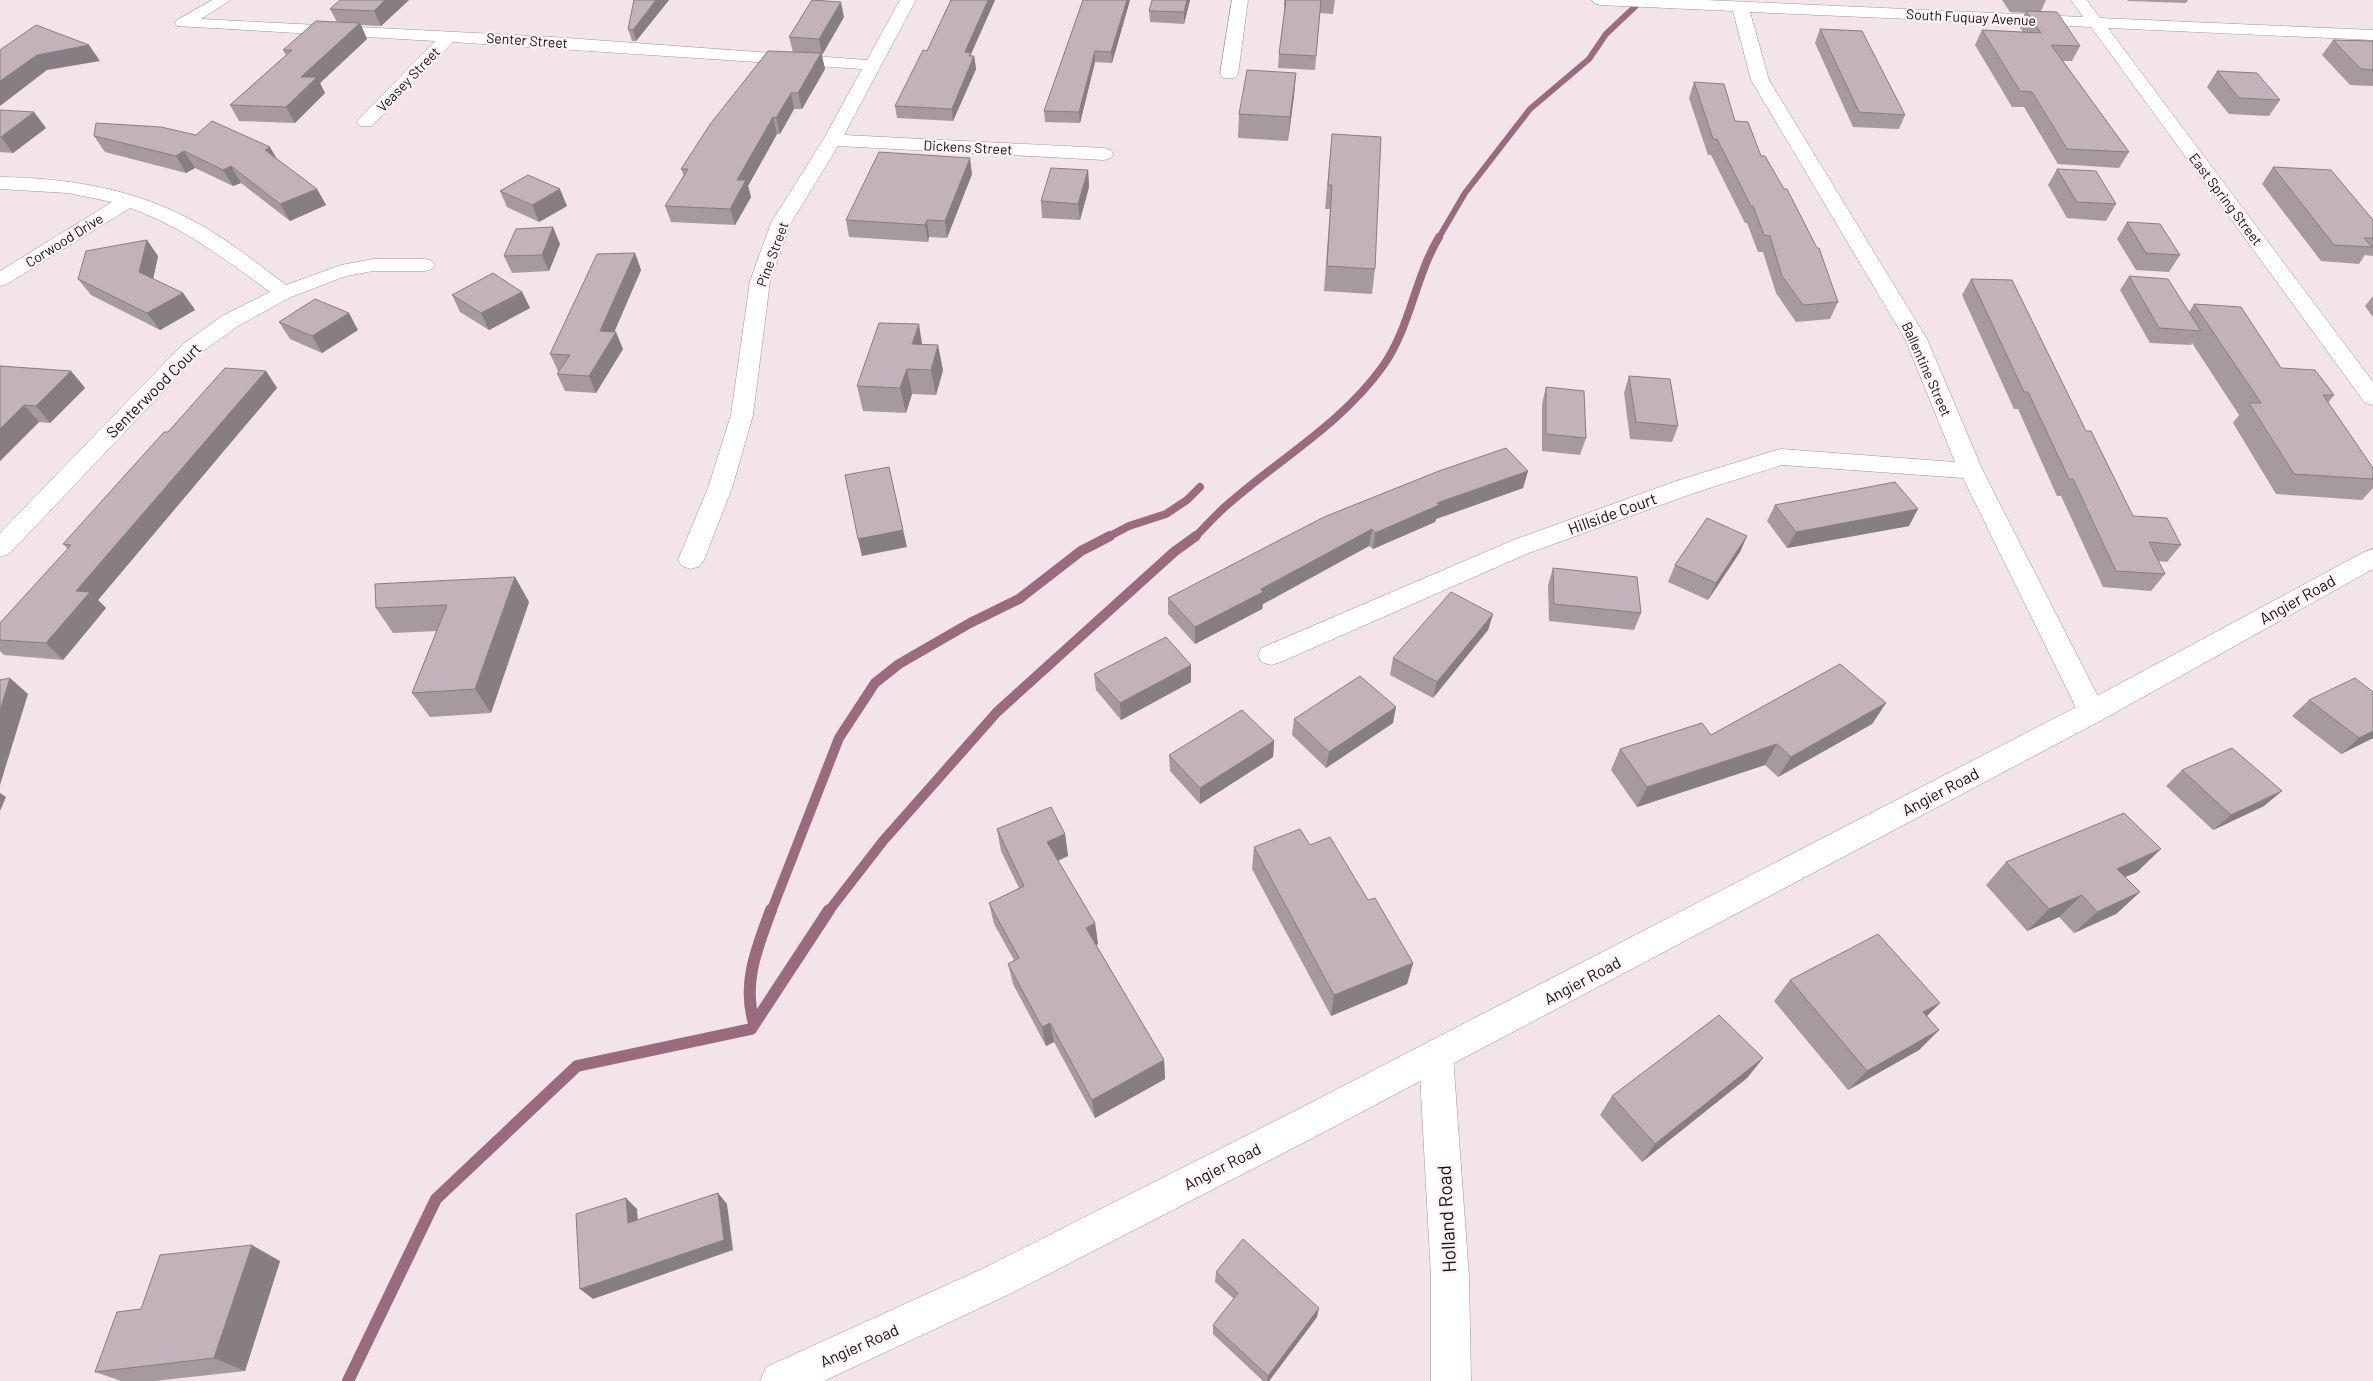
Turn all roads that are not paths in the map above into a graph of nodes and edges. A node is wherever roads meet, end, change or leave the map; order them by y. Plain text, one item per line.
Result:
1 (223, 0) edge
2 (908, 0) edge
3 (1240, 0) edge
4 (1600, 0) edge
5 (2079, 0) edge
6 (1740, 6) junction
7 (2094, 23) junction
8 (2373, 35) edge
9 (449, 36) junction
10 (871, 65) junction
11 (1229, 74) dead end
12 (366, 122) dead end
13 (832, 140) junction
14 (1104, 154) dead end
15 (0, 184) edge
16 (129, 200) junction
17 (425, 265) dead end
18 (0, 280) edge
19 (284, 293) junction
20 (2373, 398) edge
21 (1971, 471) junction
22 (0, 548) edge
23 (2373, 558) edge
24 (691, 560) dead end
25 (1271, 656) dead end
26 (2092, 712) junction
27 (1436, 1056) junction
28 (780, 1381) edge
29 (1451, 1381) edge

1 - 9 street, Senter Street
2 - 10 street, Pine Street
3 - 11 street
4 - 6 street, South Fuquay Avenue
5 - 7 street, East Spring Street
6 - 7 street, South Fuquay Avenue
6 - 21 street, Ballentine Street
7 - 8 street, South Fuquay Avenue
7 - 20 street, East Spring Street
9 - 10 street, Senter Street
9 - 12 street, Veasey Street
10 - 13 street, Pine Street
13 - 14 street, Dickens Street
13 - 24 street, Pine Street
15 - 16 street
16 - 18 street, Corwood Drive
16 - 19 street
17 - 19 street, Senterwood Court
19 - 22 street, Senterwood Court
21 - 25 street, Hillside Court
21 - 26 street, Ballentine Street
23 - 26 street, Angier Road
26 - 27 street, Angier Road
27 - 28 street, Angier Road
27 - 29 street, Holland Road

